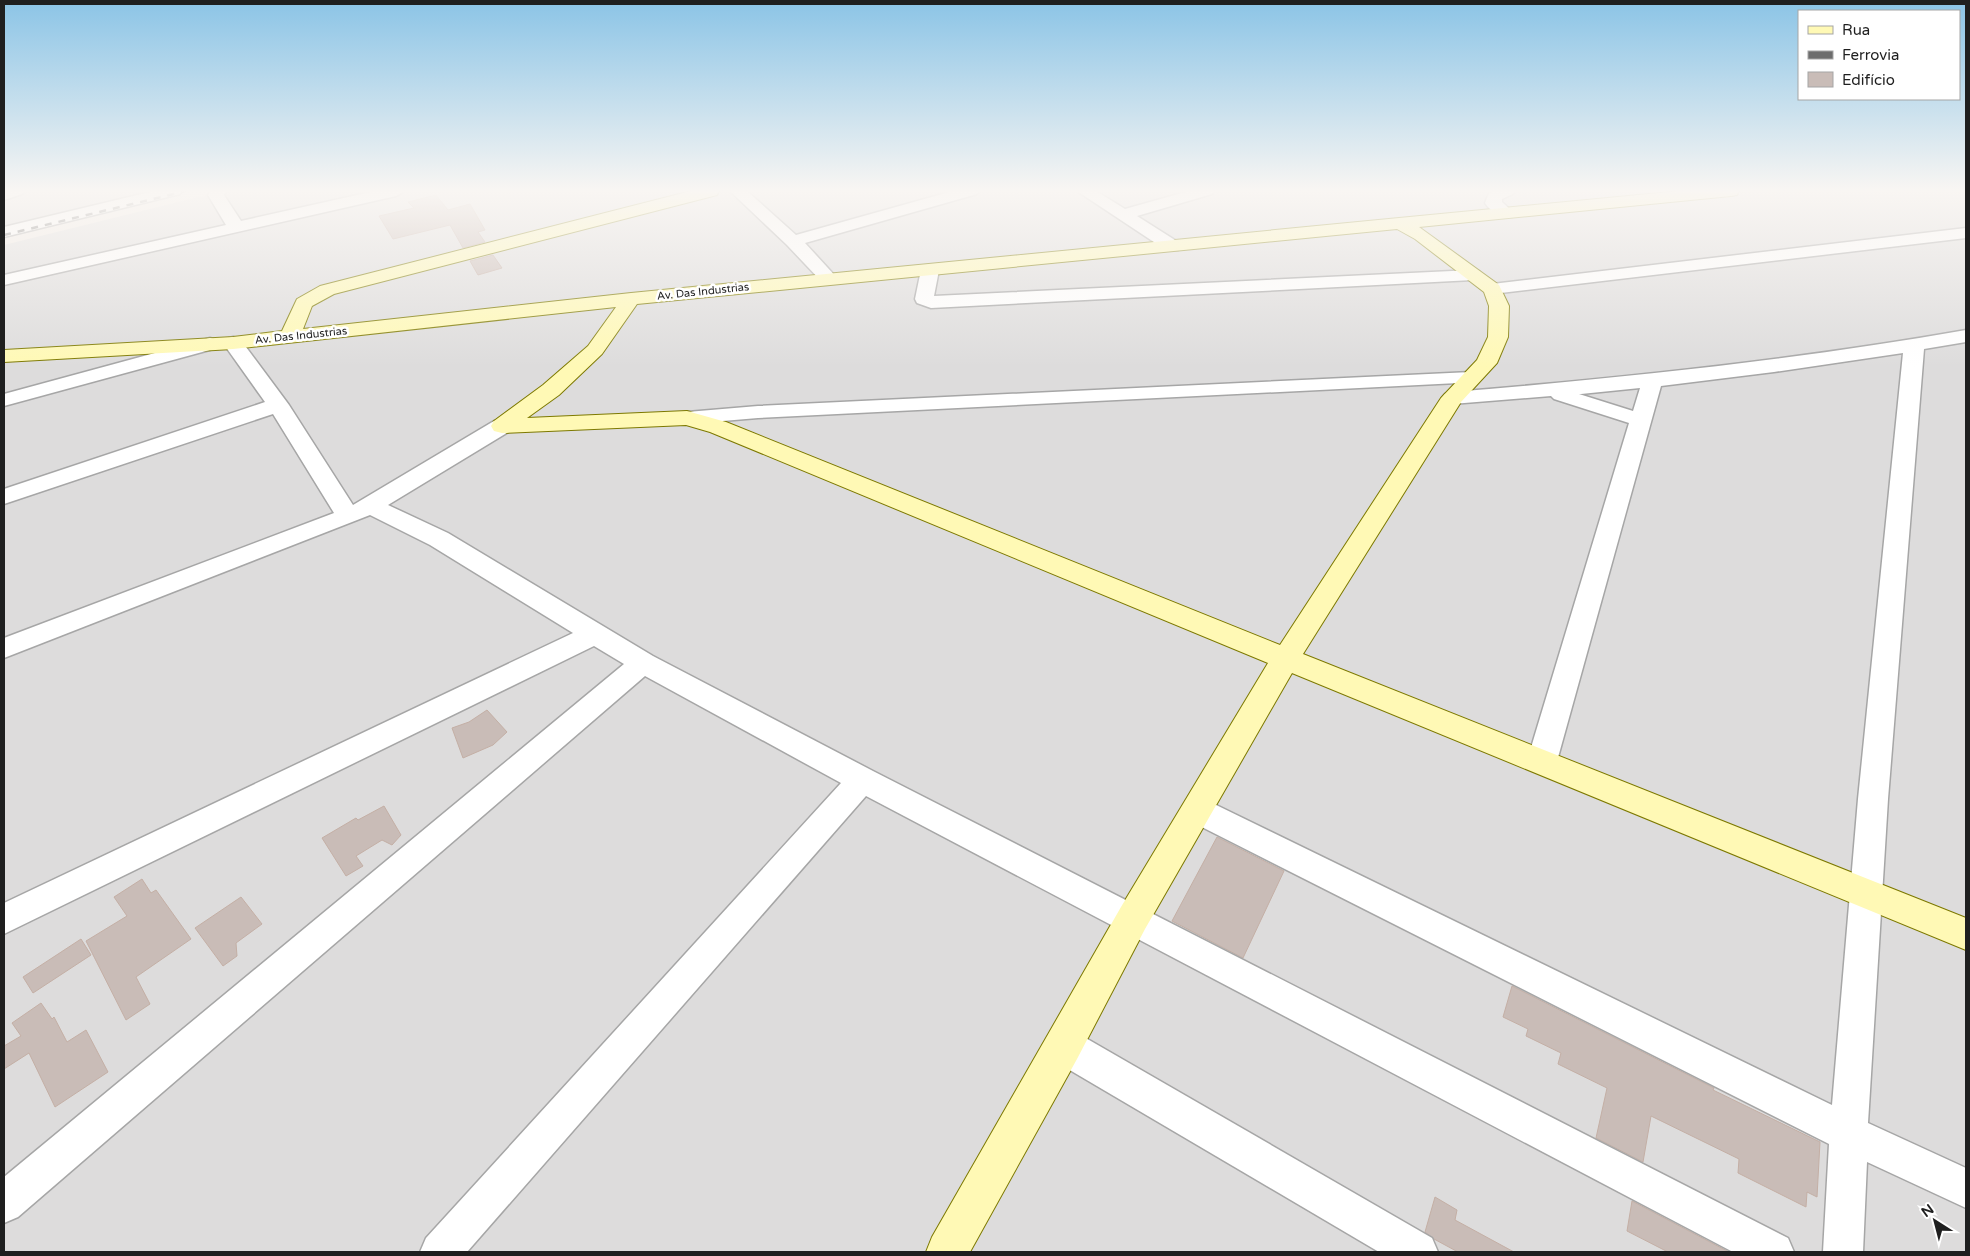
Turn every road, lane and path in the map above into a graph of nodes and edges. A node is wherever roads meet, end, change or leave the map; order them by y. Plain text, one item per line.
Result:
1 (137, 250) edge
2 (484, 250) edge
3 (800, 250) edge
4 (1136, 250) edge
5 (1440, 250) edge
6 (1825, 250) edge
7 (930, 270) junction
8 (1473, 275) junction
9 (829, 279) junction
10 (4, 280) edge
11 (1492, 289) junction
12 (631, 299) junction
13 (290, 336) junction
14 (1966, 336) edge
15 (233, 343) junction
16 (210, 344) junction
17 (1914, 346) junction
18 (4, 356) edge
19 (1652, 382) junction
20 (1461, 388) junction
21 (1548, 391) junction
22 (4, 400) edge
23 (278, 404) junction
24 (687, 418) junction
25 (1641, 420) junction
26 (502, 426) junction
27 (4, 497) edge
28 (359, 511) junction
29 (597, 633) junction
30 (4, 648) edge
31 (1285, 660) junction
32 (643, 663) junction
33 (1542, 762) junction
34 (862, 780) junction
35 (1196, 810) junction
36 (1866, 893) junction
37 (1132, 918) junction
38 (4, 919) edge
39 (1966, 934) edge
40 (1064, 1046) junction
41 (1848, 1133) junction
42 (1966, 1188) edge
43 (4, 1203) edge
44 (440, 1252) edge
45 (947, 1252) edge
46 (1418, 1252) edge
47 (1774, 1252) edge
48 (1843, 1252) edge

1 - 10 street
2 - 13 street
3 - 9 street
4 - 7 street, Av. Das Industrias
5 - 8 street
6 - 11 street
7 - 8 street
7 - 9 street, Av. Das Industrias
8 - 11 street
9 - 12 street, Av. Das Industrias
11 - 20 street
12 - 13 street, Av. Das Industrias
12 - 26 street
13 - 15 street, Av. Das Industrias
14 - 17 street
15 - 16 street, Av. Das Industrias
15 - 23 street
16 - 18 street, Av. Das Industrias
16 - 22 street
17 - 19 street
17 - 36 street
19 - 21 street
19 - 25 street
20 - 21 street
20 - 24 street
20 - 31 street
21 - 25 street
23 - 27 street
23 - 28 street
24 - 26 street
24 - 31 street
25 - 33 street
26 - 28 street
28 - 29 street
28 - 30 street
29 - 32 street
29 - 38 street
31 - 33 street
31 - 35 street
32 - 34 street
32 - 43 street
33 - 36 street
34 - 37 street
34 - 44 street
35 - 37 street
35 - 41 street
36 - 39 street
36 - 41 street
37 - 40 street
37 - 47 street
40 - 45 street
40 - 46 street
41 - 42 street
41 - 48 street

